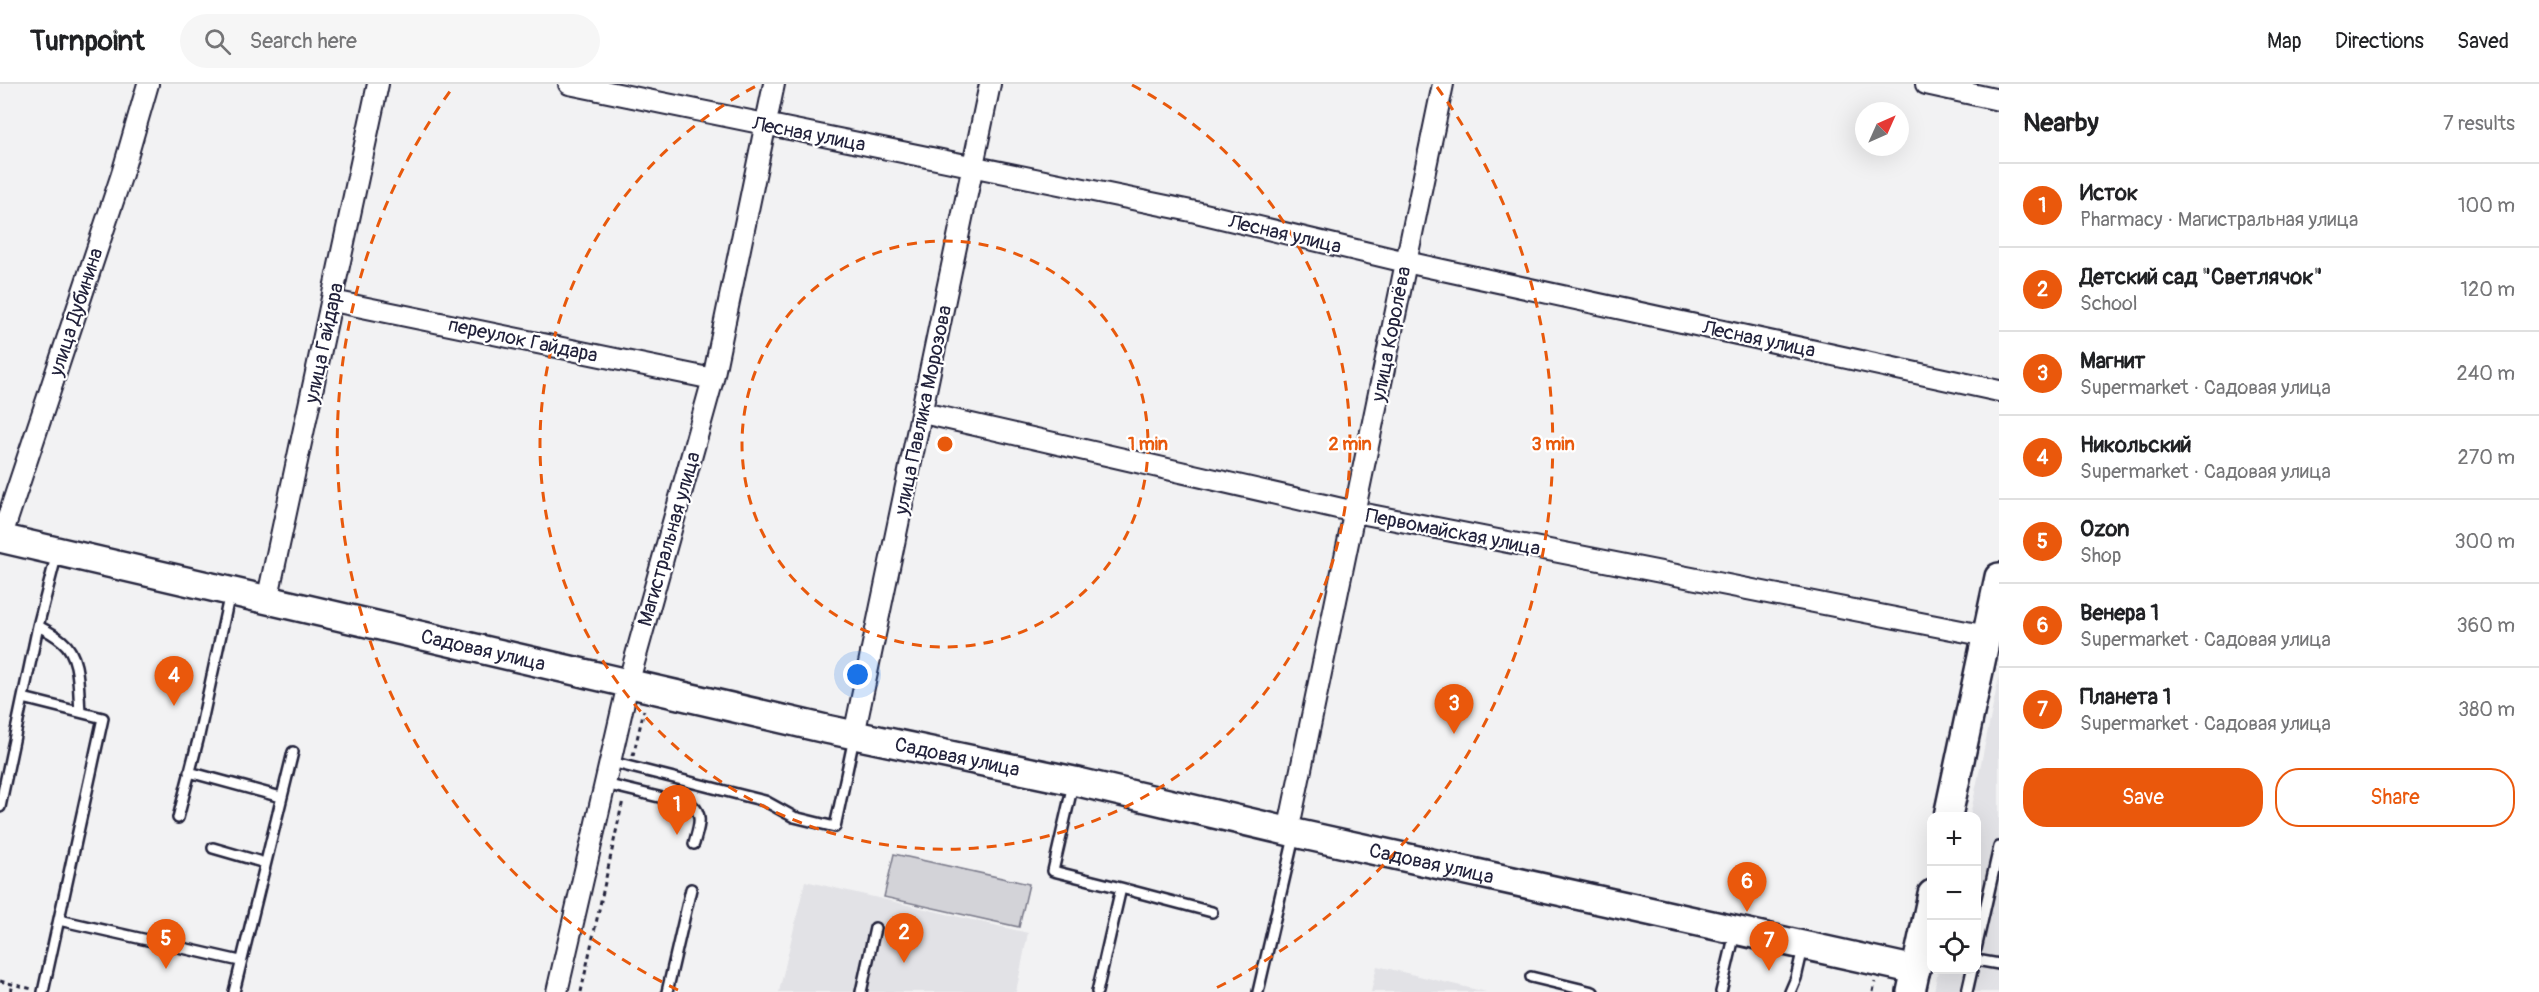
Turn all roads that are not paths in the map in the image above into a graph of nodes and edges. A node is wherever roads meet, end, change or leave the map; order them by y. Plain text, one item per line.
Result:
1 (148, 84) edge
2 (378, 84) edge
3 (569, 84) edge
4 (774, 84) edge
5 (990, 84) edge
6 (1443, 84) edge
7 (1926, 84) edge
8 (1999, 100) edge
9 (765, 125) junction
10 (973, 166) junction
11 (1406, 262) junction
12 (333, 301) junction
13 (713, 379) junction
14 (1999, 391) edge
15 (923, 413) junction
16 (1355, 512) junction
17 (0, 538) edge
18 (57, 551) junction
19 (1999, 577) edge
20 (230, 593) junction
21 (267, 601) junction
22 (38, 626) junction
23 (1987, 636) junction
24 (628, 684) junction
25 (23, 698) junction
26 (80, 712) junction
27 (854, 735) junction
28 (293, 752) dead end
29 (610, 762) junction
30 (189, 772) junction
31 (1074, 781) junction
32 (605, 784) junction
33 (281, 797) junction
34 (0, 807) edge
35 (1949, 812) edge
36 (177, 818) dead end
37 (1292, 832) junction
38 (694, 844) dead end
39 (1999, 847) edge
40 (213, 848) dead end
41 (265, 863) junction
42 (1121, 888) junction
43 (691, 889) dead end
44 (1212, 912) dead end
45 (58, 920) junction
46 (1928, 920) edge
47 (876, 928) dead end
48 (1736, 930) junction
49 (1981, 931) edge
50 (1804, 945) junction
51 (240, 961) junction
52 (1981, 961) edge
53 (1999, 964) edge
54 (1920, 966) edge
55 (1971, 974) edge
56 (1531, 977) dead end
57 (43, 992) edge
58 (234, 992) edge
59 (557, 992) edge
60 (667, 992) edge
61 (861, 992) edge
62 (1097, 992) edge
63 (1258, 992) edge
64 (1593, 992) edge
65 (1721, 992) edge
66 (1790, 992) edge
67 (1968, 992) edge

1 - 17 street, улица Дубинина
2 - 12 street, улица Гайдара
3 - 9 street, Лесная улица
4 - 9 street, Магистральная улица
5 - 10 street, улица Павлика Морозова
6 - 11 street, улица Королёва
7 - 8 street
9 - 10 street, Лесная улица
9 - 13 street, Магистральная улица
10 - 11 street, Лесная улица
10 - 15 street, улица Павлика Морозова
11 - 14 street, Лесная улица
11 - 16 street, улица Королёва
12 - 13 street, переулок Гайдара
12 - 21 street, улица Гайдара
13 - 24 street, Магистральная улица
15 - 16 street, Первомайская улица
15 - 27 street, улица Павлика Морозова
16 - 23 street, Первомайская улица
16 - 37 street, улица Королёва
17 - 18 street, Садовая улица
18 - 20 street, Садовая улица
18 - 22 lane
19 - 23 street
20 - 21 street, Садовая улица
20 - 30 lane
21 - 24 street, Садовая улица
22 - 25 lane
22 - 26 lane
23 - 35 street
24 - 27 street, Садовая улица
24 - 29 street, Магистральная улица
25 - 26 lane
25 - 34 lane
26 - 45 lane
27 - 29 lane
27 - 31 street, Садовая улица
28 - 33 lane
29 - 32 street, Магистральная улица
30 - 33 lane
30 - 36 lane
31 - 37 street, Садовая улица
31 - 42 lane
32 - 38 lane
32 - 59 street, Магистральная улица
33 - 41 lane
37 - 48 street, Садовая улица
37 - 63 lane
39 - 49 lane
40 - 41 lane
41 - 51 lane
42 - 44 lane
42 - 62 lane
43 - 60 lane
45 - 51 lane
45 - 57 lane
46 - 54 street
47 - 61 lane
48 - 50 street, Садовая улица
48 - 65 lane
50 - 54 street, Садовая улица
50 - 66 lane
51 - 58 lane
52 - 53 lane
55 - 67 lane
56 - 64 lane

